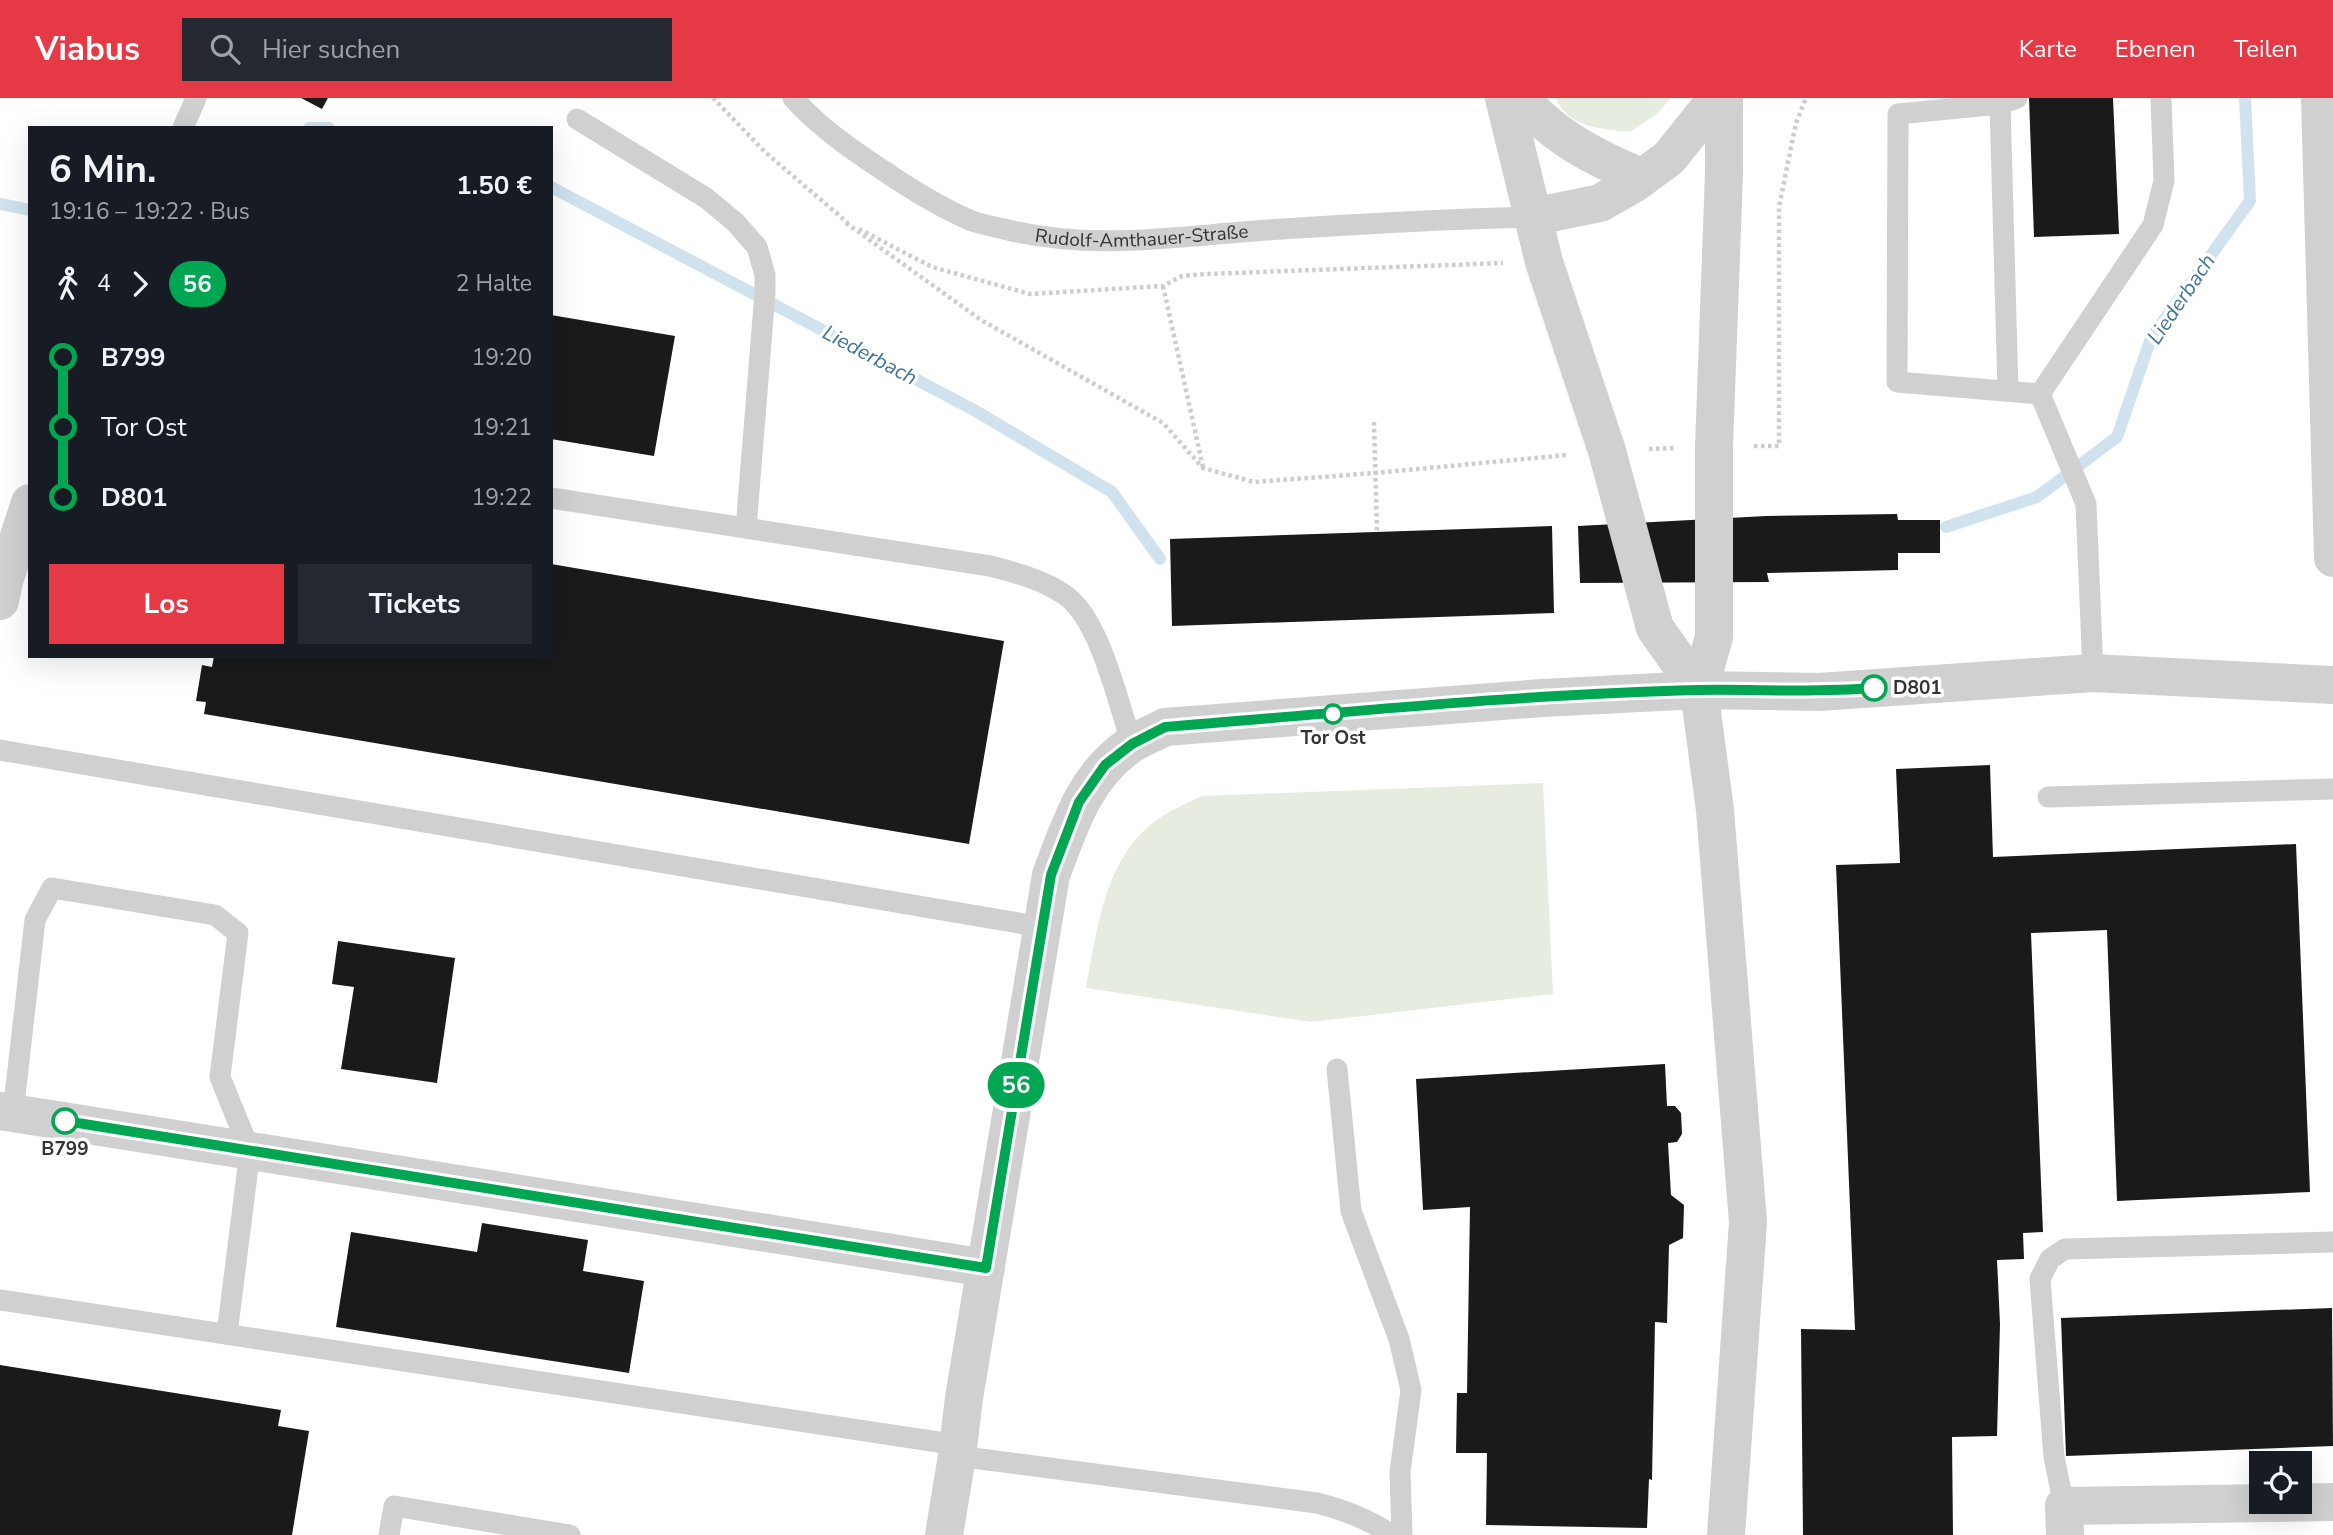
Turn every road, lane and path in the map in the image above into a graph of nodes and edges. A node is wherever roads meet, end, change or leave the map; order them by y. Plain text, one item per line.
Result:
1 (196, 98) edge
2 (793, 98) edge
3 (1504, 98) edge
4 (1521, 98) edge
5 (1717, 98) edge
6 (1724, 98) edge
7 (1806, 98) edge
8 (2161, 98) edge
9 (2320, 98) edge
10 (2008, 101) edge
11 (577, 119) dead end
12 (184, 126) edge
13 (1641, 177) junction
14 (1532, 217) junction
15 (846, 222) dead end
16 (1163, 286) dead end
17 (2008, 391) junction
18 (2040, 394) junction
19 (1374, 422) dead end
20 (1714, 447) junction
21 (1607, 451) junction
22 (1203, 468) junction
23 (1375, 473) junction
24 (553, 498) edge
25 (28, 509) edge
26 (746, 528) junction
27 (1377, 531) dead end
28 (2333, 558) edge
29 (0, 601) edge
30 (2093, 673) junction
31 (2333, 685) edge
32 (1699, 690) junction
33 (1132, 744) junction
34 (0, 750) edge
35 (2333, 789) edge
36 (2048, 797) dead end
37 (1042, 927) junction
38 (1337, 1069) dead end
39 (6, 1112) edge
40 (250, 1150) junction
41 (2333, 1242) edge
42 (986, 1268) junction
43 (0, 1300) edge
44 (227, 1334) junction
45 (958, 1450) junction
46 (2333, 1502) edge
47 (2065, 1520) edge
48 (388, 1535) edge
49 (570, 1535) edge
50 (944, 1535) edge
51 (1392, 1535) edge
52 (1402, 1535) edge
53 (1726, 1535) edge

1 - 12 lane
2 - 14 lane, Rudolf-Amthauer-Straße
3 - 14 street
4 - 13 street
5 - 13 street
6 - 20 street
7 - 20 path
8 - 18 lane
9 - 28 street
10 - 17 lane
10 - 17 lane
11 - 26 lane
13 - 14 street
14 - 21 street
15 - 22 path
16 - 22 path
17 - 18 lane
18 - 30 lane
19 - 23 path
20 - 21 path
20 - 32 street
21 - 23 path
21 - 32 street
22 - 23 path
23 - 27 path
24 - 26 lane
25 - 29 street
26 - 33 lane
30 - 31 street
30 - 32 street
32 - 33 street
32 - 53 street
33 - 37 street
34 - 37 lane
35 - 36 lane
37 - 42 street
38 - 52 lane
39 - 40 street
39 - 40 lane
40 - 42 street
40 - 44 lane
41 - 47 lane
42 - 45 street
43 - 44 lane
44 - 45 lane
45 - 50 street
45 - 51 lane
46 - 47 street
48 - 49 lane

